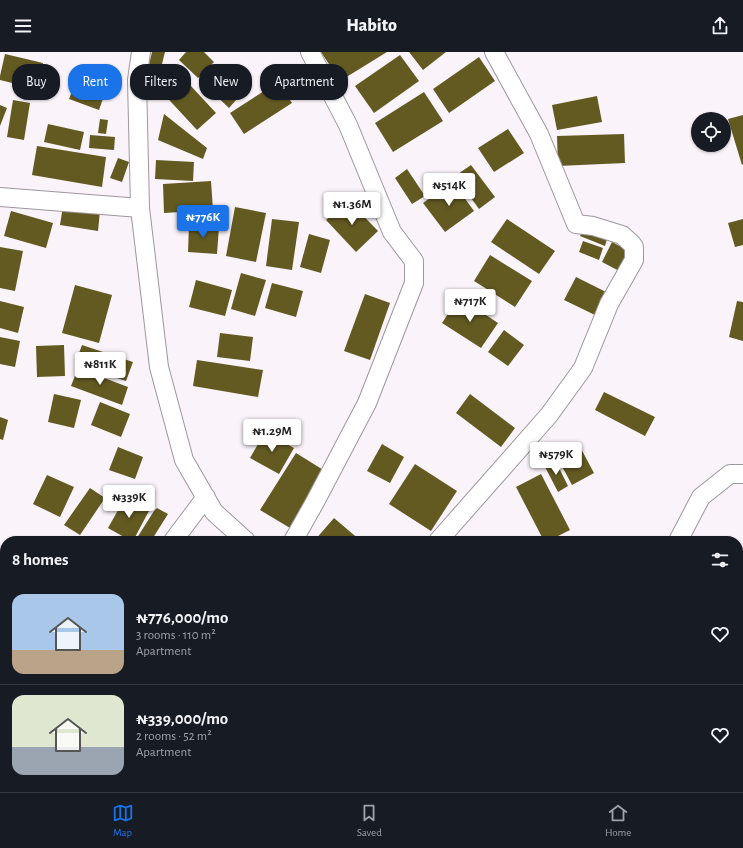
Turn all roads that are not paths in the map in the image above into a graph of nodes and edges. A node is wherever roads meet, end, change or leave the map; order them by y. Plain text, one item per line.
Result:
1 (141, 52) edge
2 (310, 52) edge
3 (494, 52) edge
4 (0, 197) edge
5 (140, 208) junction
6 (743, 474) edge
7 (206, 497) junction
8 (177, 536) edge
9 (240, 536) edge
10 (296, 536) edge
11 (442, 536) edge
12 (681, 536) edge

1 - 5 street
2 - 10 street
3 - 11 street
4 - 5 street
5 - 7 street
6 - 12 street
7 - 8 street
7 - 9 street

